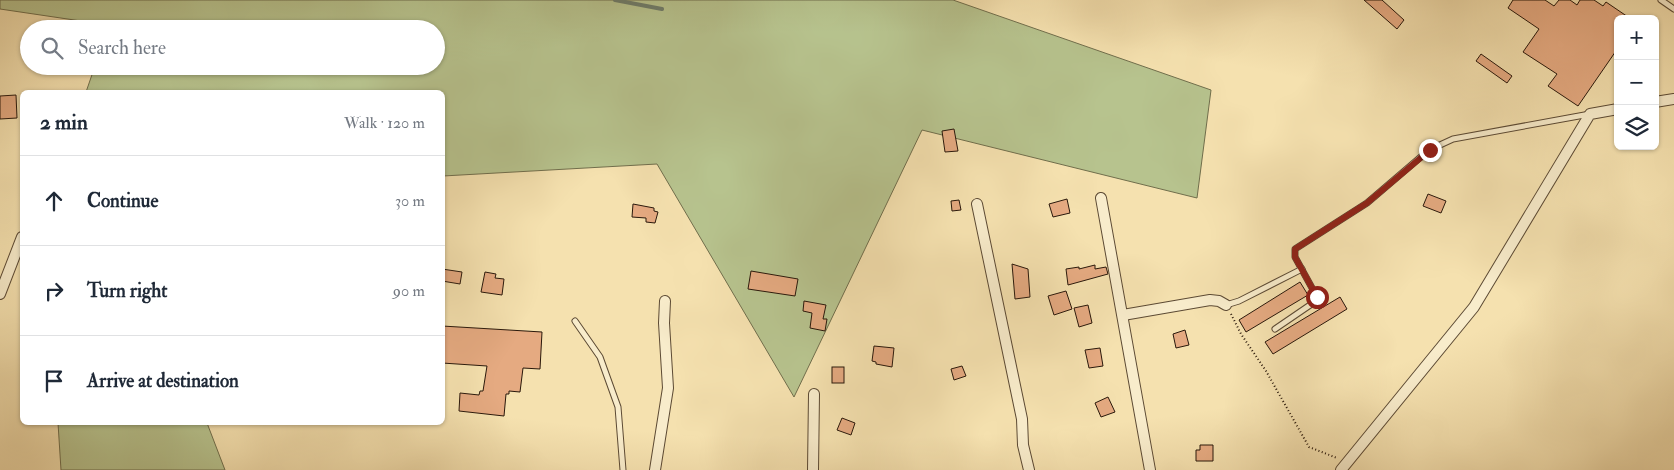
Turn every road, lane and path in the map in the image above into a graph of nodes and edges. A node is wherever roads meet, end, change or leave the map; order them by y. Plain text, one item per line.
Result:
1 (1662, 0) edge
2 (1674, 9) edge
3 (1674, 99) edge
4 (1659, 101) edge
5 (1614, 110) edge
6 (1590, 114) junction
7 (1101, 198) dead end
8 (977, 204) dead end
9 (20, 242) edge
10 (1302, 269) junction
11 (0, 294) edge
12 (665, 301) dead end
13 (1226, 305) junction
14 (1122, 315) junction
15 (575, 322) dead end
16 (1276, 329) dead end
17 (814, 394) dead end
18 (1349, 459) junction
19 (623, 470) edge
20 (655, 470) edge
21 (813, 470) edge
22 (1029, 470) edge
23 (1150, 470) edge
24 (1341, 470) edge

1 - 2 lane
3 - 4 street
5 - 6 street
6 - 10 lane
6 - 18 street
7 - 14 street
8 - 22 street
9 - 11 street
10 - 13 lane
10 - 16 lane
12 - 20 street
13 - 14 street
13 - 18 path
14 - 23 street
15 - 19 lane
17 - 21 street
18 - 24 street

